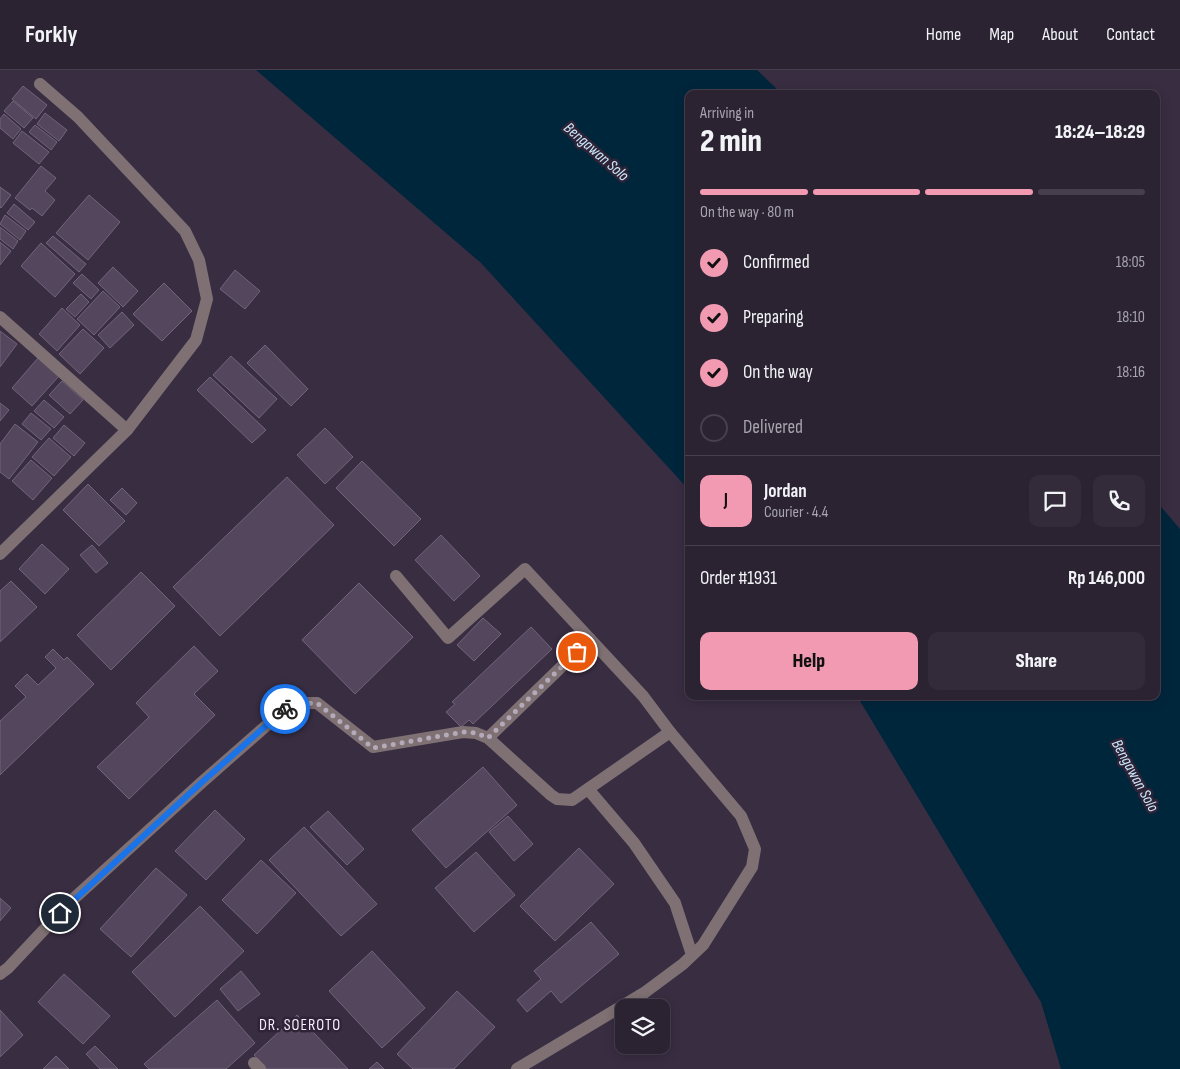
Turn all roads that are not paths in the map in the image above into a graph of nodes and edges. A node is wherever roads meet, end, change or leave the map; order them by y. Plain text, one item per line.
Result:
1 (40, 84) dead end
2 (0, 317) edge
3 (127, 430) junction
4 (0, 554) edge
5 (396, 576) dead end
6 (590, 639) junction
7 (670, 732) junction
8 (488, 738) junction
9 (588, 789) junction
10 (692, 955) junction
11 (0, 974) edge
12 (517, 1069) edge

1 - 3 street
2 - 3 street
3 - 4 street
5 - 6 street
6 - 7 street
6 - 8 street
7 - 9 street
7 - 10 street
8 - 9 street
8 - 11 street
9 - 10 street
10 - 12 street

